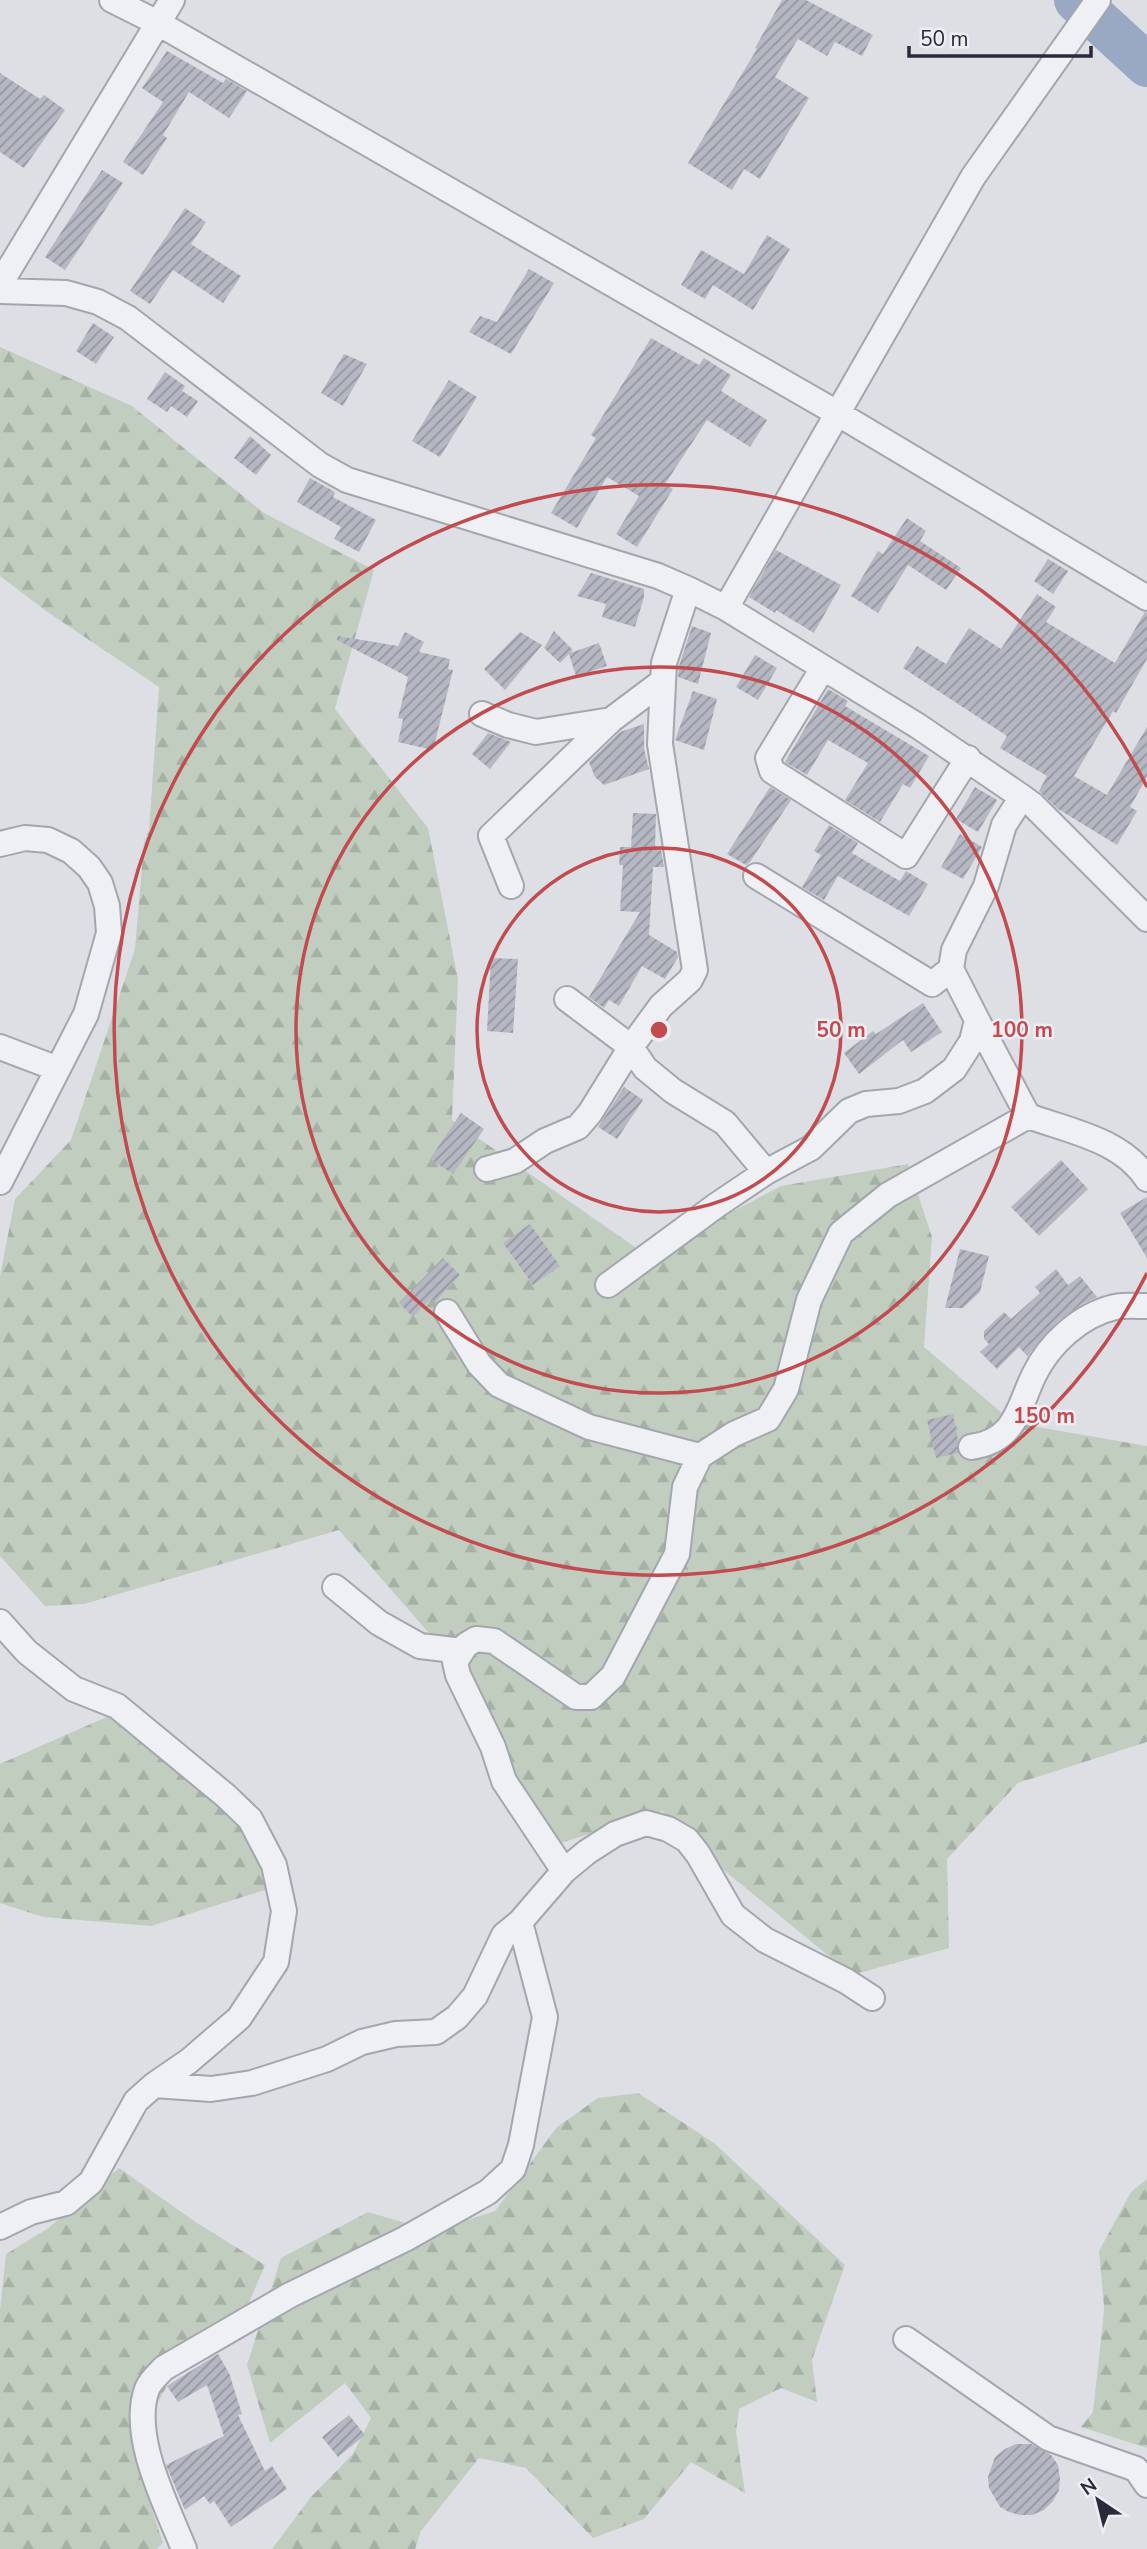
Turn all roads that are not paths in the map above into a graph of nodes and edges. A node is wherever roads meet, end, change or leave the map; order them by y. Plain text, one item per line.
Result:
1 (113, 0) edge
2 (172, 0) edge
3 (1098, 0) edge
4 (158, 23) junction
5 (0, 284) edge
6 (0, 291) edge
7 (837, 412) junction
8 (688, 589) junction
9 (1147, 598) edge
10 (726, 608) junction
11 (823, 668) junction
12 (663, 681) junction
13 (482, 714) dead end
14 (611, 720) junction
15 (968, 758) junction
16 (1022, 797) junction
17 (0, 844) edge
18 (756, 876) dead end
19 (511, 886) dead end
20 (1147, 919) edge
21 (951, 969) junction
22 (567, 999) dead end
23 (978, 1020) junction
24 (631, 1046) junction
25 (0, 1047) edge
26 (58, 1069) junction
27 (1028, 1116) junction
28 (487, 1170) dead end
29 (766, 1172) junction
30 (1147, 1179) edge
31 (0, 1182) edge
32 (608, 1285) dead end
33 (1147, 1306) edge
34 (447, 1312) dead end
35 (971, 1447) dead end
36 (700, 1456) junction
37 (335, 1587) dead end
38 (0, 1622) edge
39 (462, 1651) junction
40 (564, 1871) junction
41 (520, 1922) junction
42 (872, 1998) dead end
43 (154, 2085) junction
44 (0, 2227) edge
45 (906, 2339) dead end
46 (1147, 2485) edge
47 (184, 2549) edge

1 - 4 street
2 - 4 street
3 - 7 street
4 - 5 street
4 - 7 street
6 - 8 street
7 - 9 street
7 - 10 street
8 - 10 street
8 - 12 street
10 - 11 street
11 - 15 street
11 - 15 street
12 - 14 street
12 - 24 street
13 - 14 street
14 - 19 street
15 - 16 street
16 - 20 street
16 - 21 street
17 - 26 street
18 - 21 street
21 - 23 street
22 - 24 street
23 - 27 street
23 - 29 street
24 - 28 street
24 - 29 street
25 - 26 street
26 - 31 street
27 - 30 street
27 - 36 street
29 - 32 street
33 - 35 street
34 - 36 street
36 - 39 street
37 - 39 street
38 - 43 street
39 - 40 street
40 - 41 street
40 - 42 street
41 - 43 street
41 - 47 street
43 - 44 street
45 - 46 street

